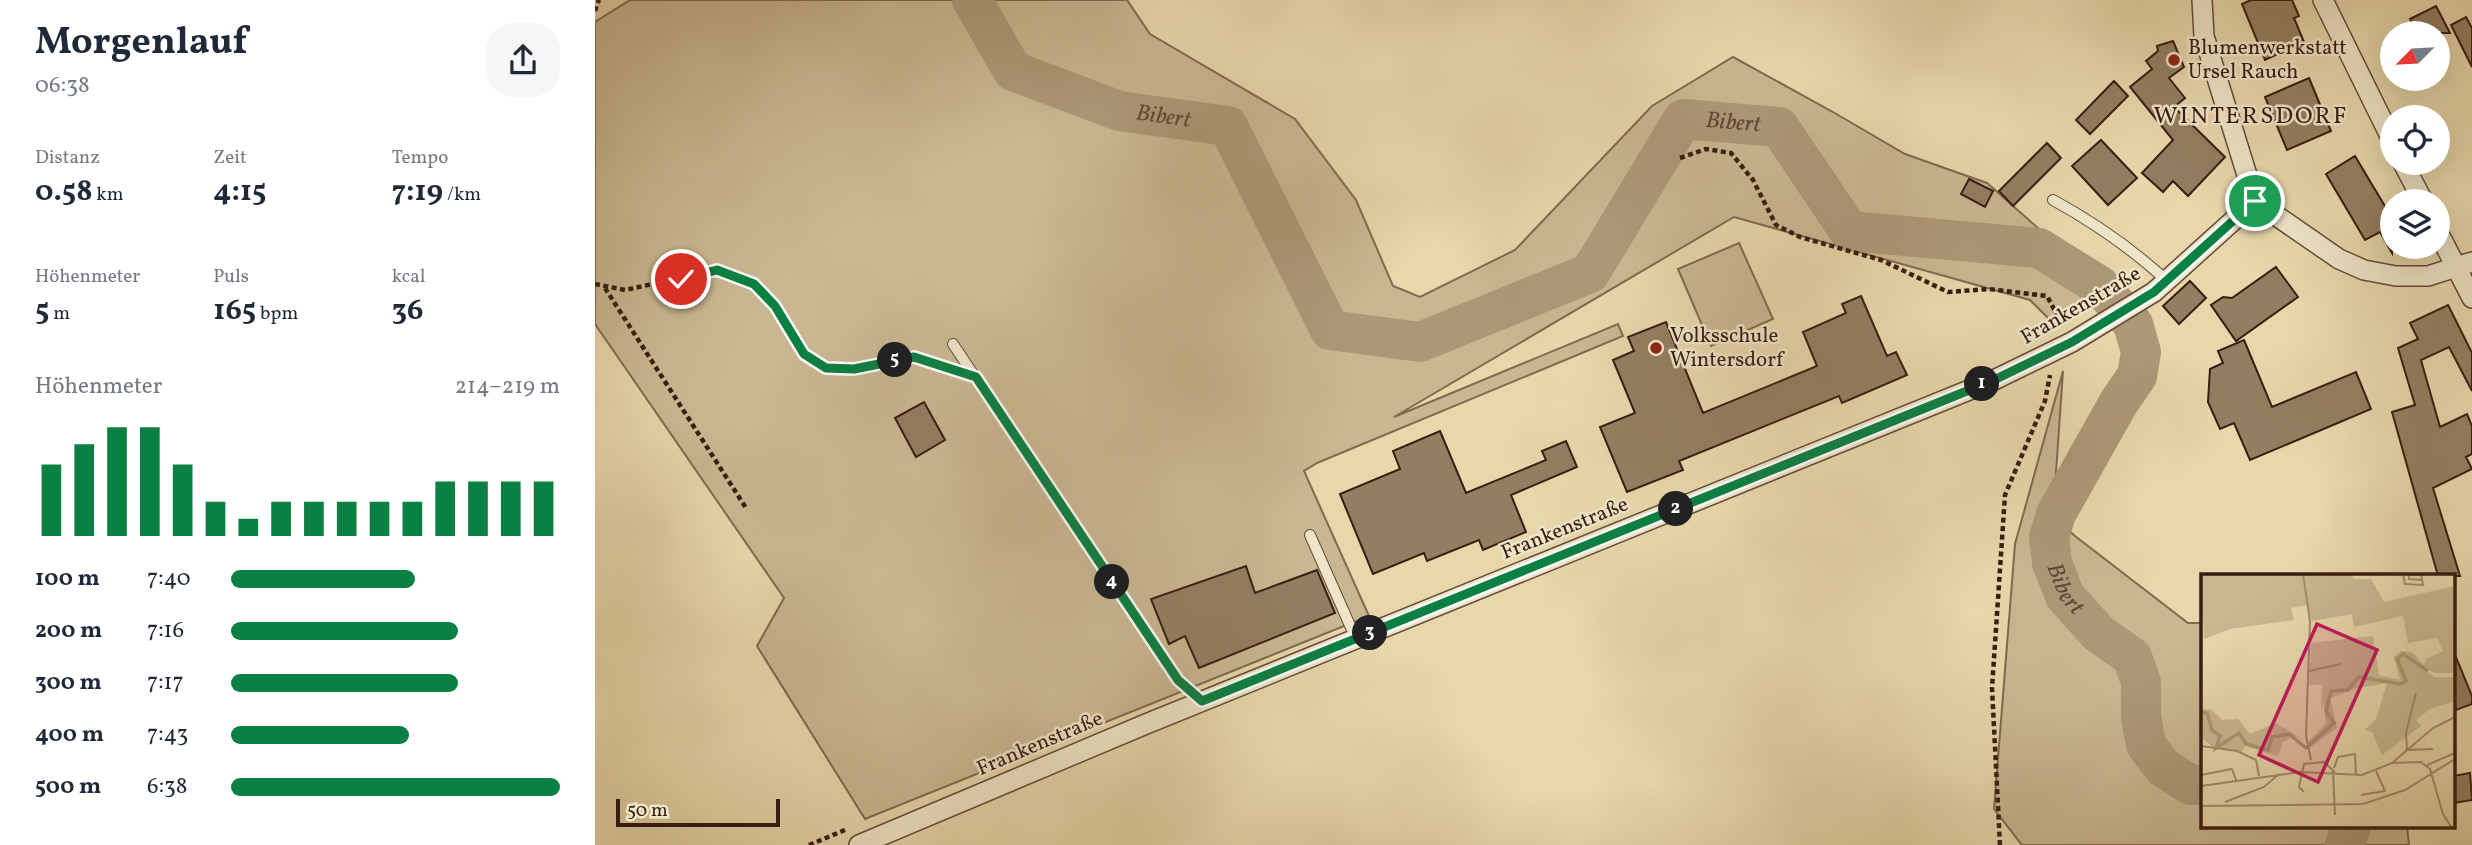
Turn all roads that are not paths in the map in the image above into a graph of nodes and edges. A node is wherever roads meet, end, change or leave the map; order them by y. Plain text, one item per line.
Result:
1 (2202, 0) edge
2 (2323, 0) edge
3 (2380, 116) edge
4 (2053, 200) dead end
5 (2255, 201) junction
6 (2450, 247) edge
7 (2464, 265) edge
8 (2160, 286) junction
9 (2472, 298) edge
10 (953, 344) dead end
11 (1310, 534) dead end
12 (1356, 639) junction
13 (1202, 701) junction
14 (859, 845) edge

1 - 5 street
2 - 3 street
4 - 8 lane
5 - 7 street
5 - 8 street, Frankenstraße
6 - 7 street
7 - 9 street
8 - 12 street, Frankenstraße
10 - 13 lane
11 - 12 lane
12 - 13 street, Frankenstraße
13 - 14 street, Frankenstraße

